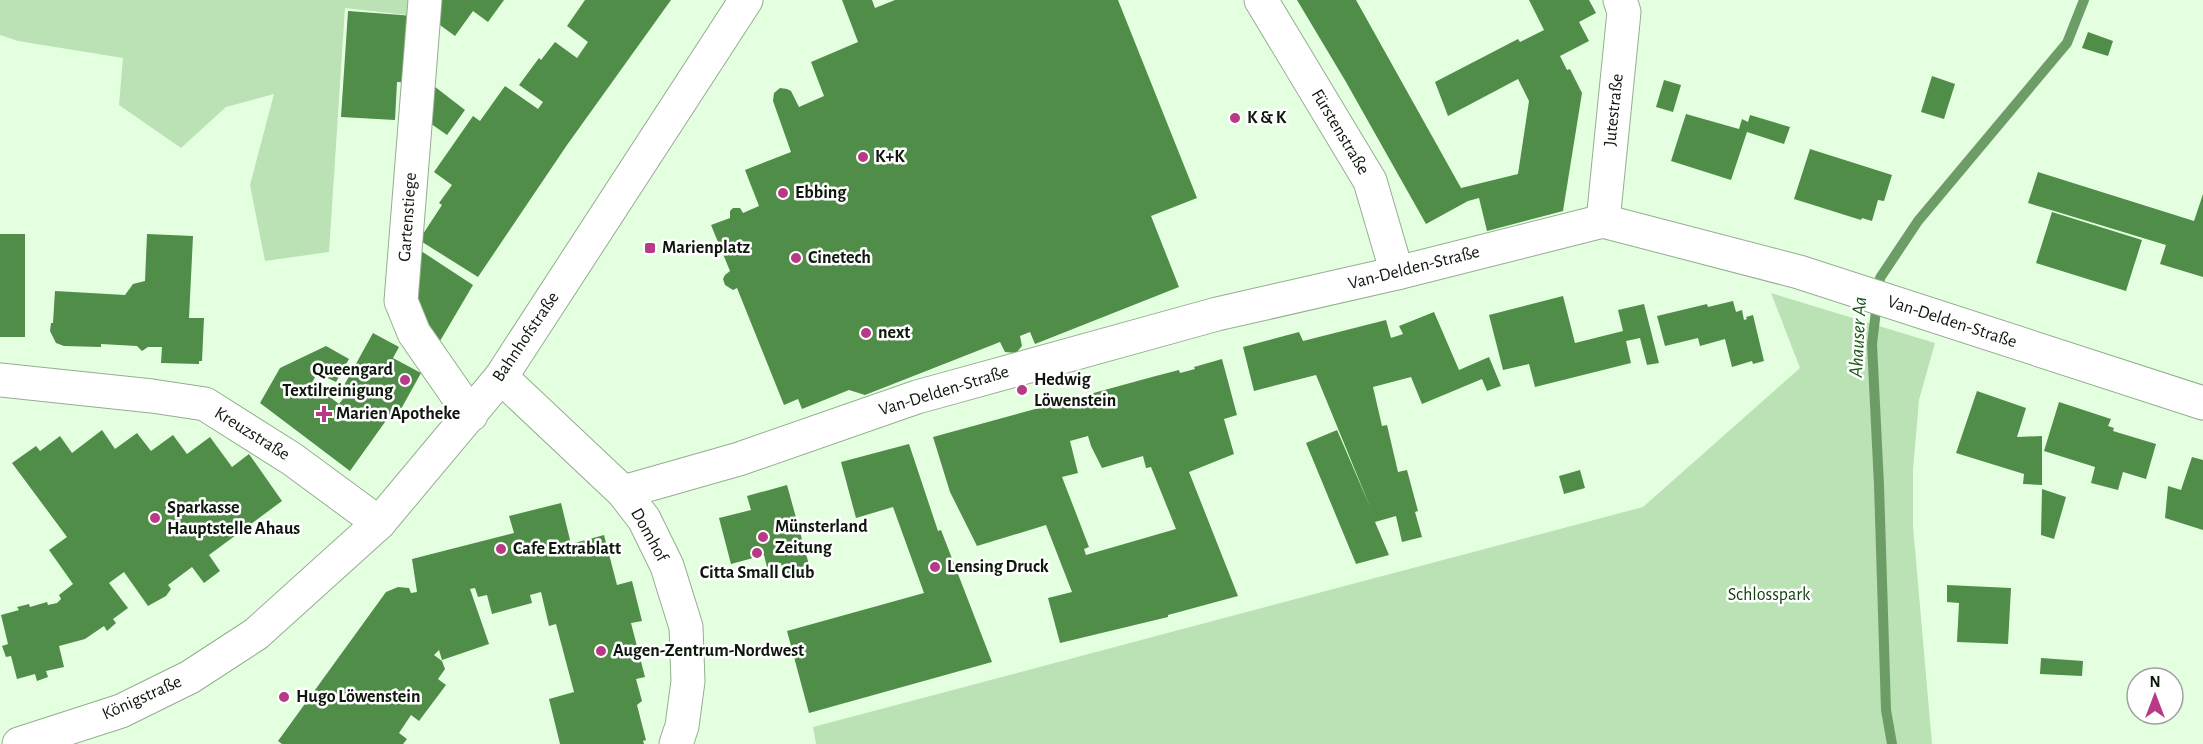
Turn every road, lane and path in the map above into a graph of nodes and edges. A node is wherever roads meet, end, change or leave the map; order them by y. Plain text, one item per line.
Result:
1 (425, 0) edge
2 (746, 0) edge
3 (1261, 0) edge
4 (1620, 0) edge
5 (1603, 221) junction
6 (1397, 273) junction
7 (501, 377) junction
8 (0, 380) edge
9 (2203, 404) edge
10 (471, 415) junction
11 (623, 492) junction
12 (379, 523) junction
13 (256, 634) joint
14 (19, 744) edge
15 (676, 744) edge

1 - 10 street, Gartenstiege
2 - 7 street, Bahnhofstraße
3 - 6 street, Fürstenstraße
4 - 5 street, Jutestraße
5 - 6 street, Van-Delden-Straße
5 - 9 street, Van-Delden-Straße
6 - 11 street, Van-Delden-Straße
7 - 10 street, Bahnhofstraße
7 - 11 street, Domhof
8 - 12 street, Kreuzstraße
10 - 12 street, Bahnhofstraße
11 - 15 street, Domhof
12 - 13 street, Bahnhofstraße
13 - 14 street, Königstraße

